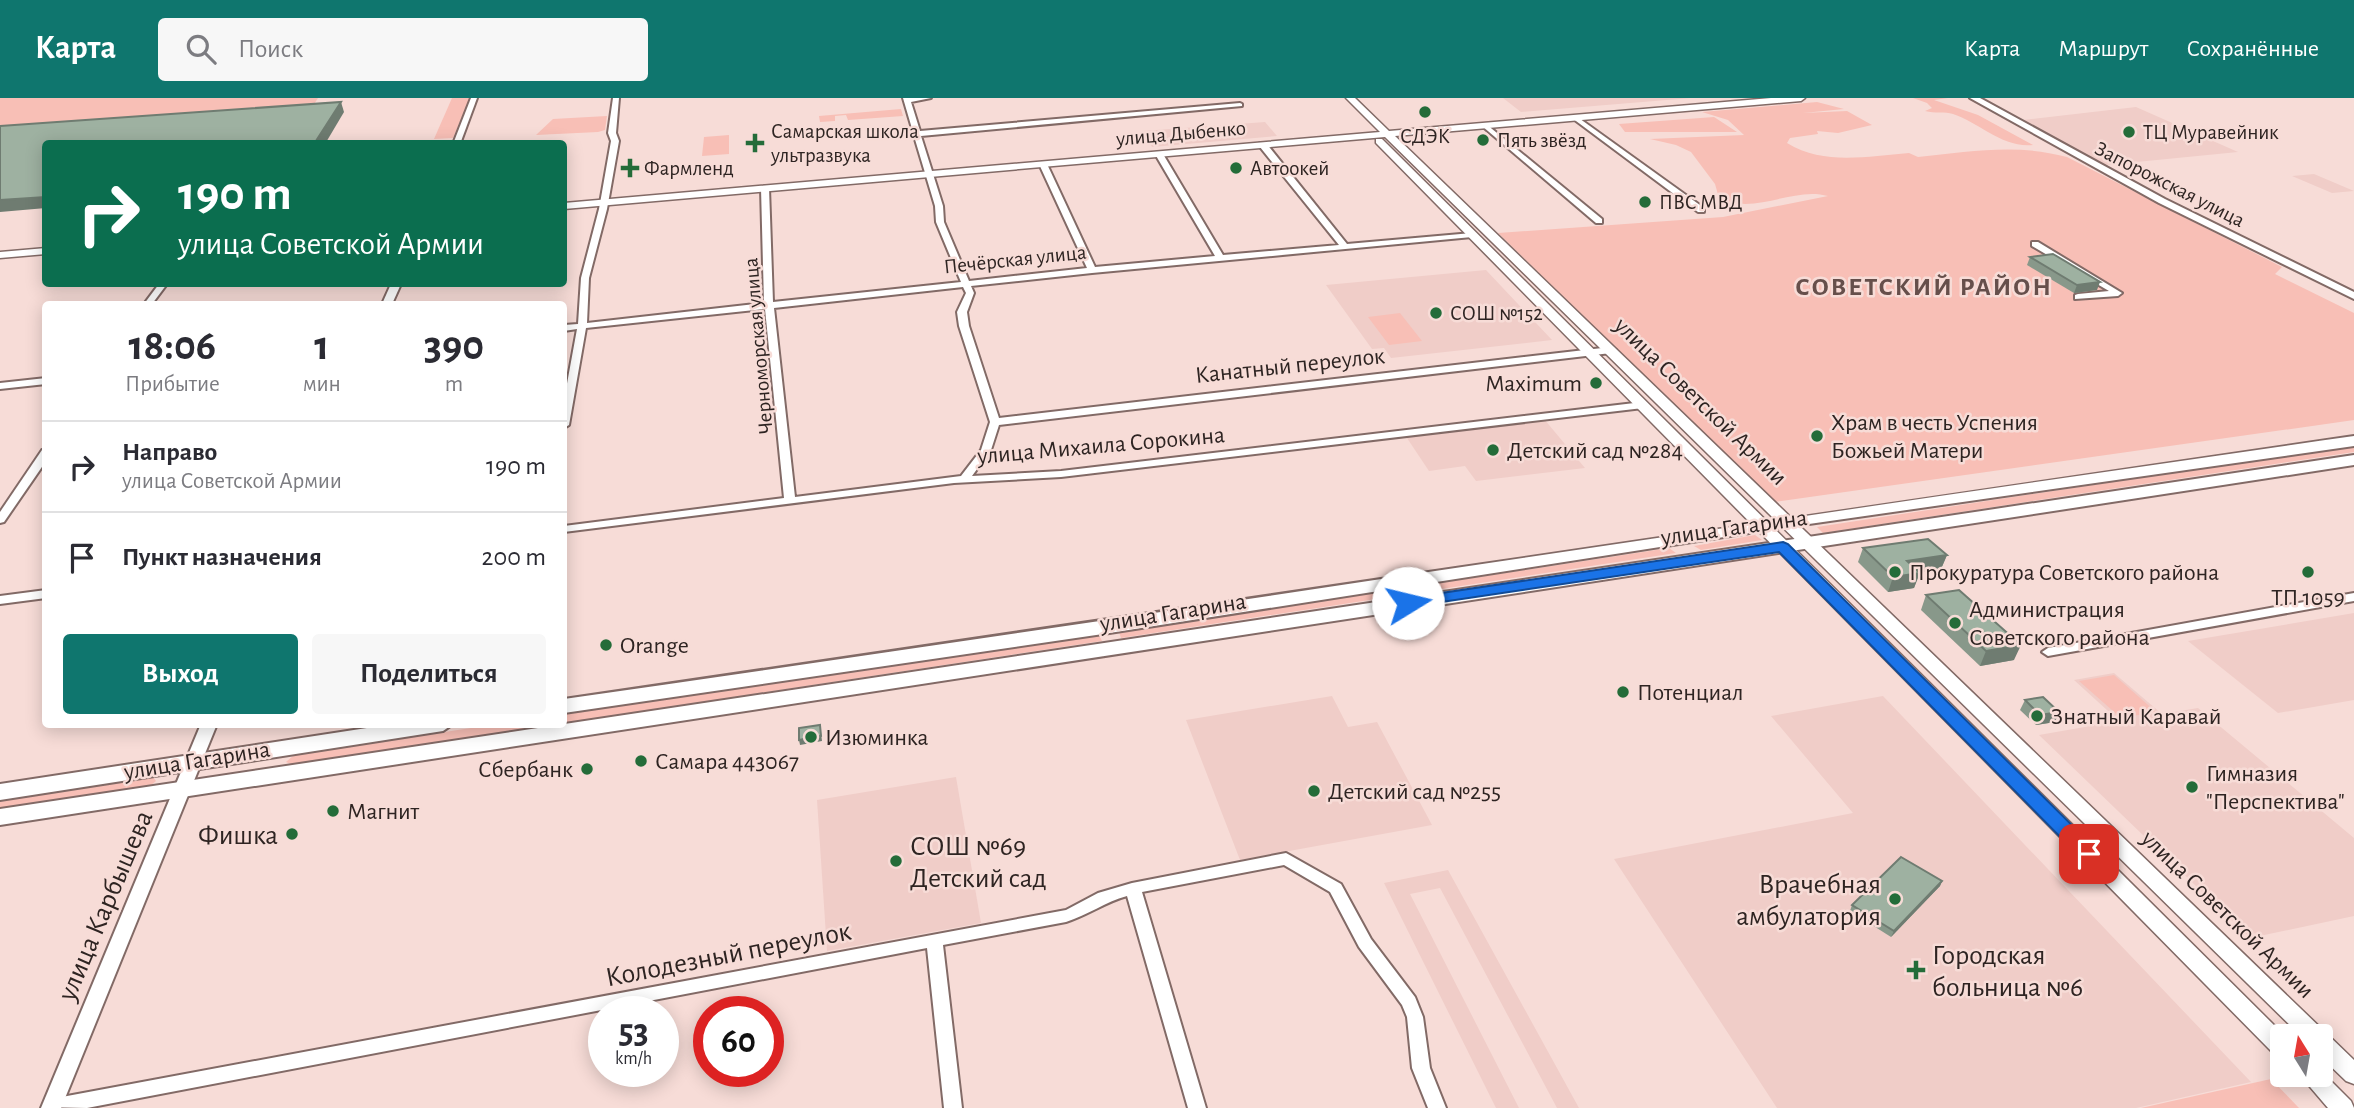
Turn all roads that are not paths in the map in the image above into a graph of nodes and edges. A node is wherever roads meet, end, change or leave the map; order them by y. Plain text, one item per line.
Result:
1 (474, 98) edge
2 (617, 98) edge
3 (928, 98) edge
4 (1336, 98) edge
5 (1350, 98) edge
6 (1801, 98) edge
7 (1974, 98) edge
8 (907, 99) edge
9 (1240, 105) dead end
10 (1574, 117) junction
11 (1483, 125) junction
12 (915, 134) junction
13 (1387, 134) junction
14 (1373, 135) junction
15 (458, 140) edge
16 (1263, 145) junction
17 (1159, 154) junction
18 (1043, 164) junction
19 (927, 174) junction
20 (765, 188) junction
21 (604, 202) junction
22 (567, 206) edge
23 (1701, 210) dead end
24 (1599, 221) dead end
25 (1492, 233) junction
26 (1472, 235) junction
27 (2035, 244) dead end
28 (1344, 245) junction
29 (42, 251) edge
30 (0, 255) edge
31 (1220, 257) junction
32 (1092, 270) junction
33 (966, 284) junction
34 (2354, 296) edge
35 (2078, 297) dead end
36 (769, 305) junction
37 (582, 327) junction
38 (567, 328) edge
39 (1611, 350) junction
40 (1590, 353) junction
41 (42, 381) edge
42 (0, 386) edge
43 (1643, 405) junction
44 (567, 409) edge
45 (995, 422) junction
46 (2354, 441) edge
47 (42, 458) edge
48 (2354, 460) edge
49 (965, 478) junction
50 (790, 501) junction
51 (0, 520) edge
52 (1788, 522) junction
53 (1762, 526) junction
54 (567, 529) edge
55 (1676, 539) junction
56 (1809, 543) junction
57 (1783, 547) junction
58 (1695, 559) junction
59 (42, 595) edge
60 (2354, 597) edge
61 (0, 600) edge
62 (2048, 652) dead end
63 (567, 706) edge
64 (207, 728) edge
65 (417, 728) edge
66 (280, 749) junction
67 (194, 763) junction
68 (271, 775) junction
69 (183, 789) junction
70 (0, 792) edge
71 (0, 817) edge
72 (2122, 847) junction
73 (2089, 854) junction
74 (1133, 889) junction
75 (934, 941) junction
76 (2303, 1024) edge
77 (2270, 1035) edge
78 (2333, 1054) edge
79 (2354, 1074) edge
80 (2323, 1087) edge
81 (51, 1107) edge
82 (953, 1108) edge
83 (1197, 1108) edge
84 (1437, 1108) edge
85 (2343, 1108) edge

1 - 15 street
2 - 21 street
3 - 8 street
4 - 14 main road, улица Советской Армии
5 - 13 main road, улица Советской Армии
6 - 10 main road, улица Дыбенко
7 - 34 street, Запорожская улица
8 - 12 street
9 - 12 street
10 - 11 main road, улица Дыбенко
10 - 23 street
11 - 13 main road, улица Дыбенко
11 - 24 street
12 - 19 street
13 - 14 main road, улица Дыбенко
13 - 25 main road, улица Советской Армии
14 - 16 main road, улица Дыбенко
14 - 26 main road, улица Советской Армии
16 - 17 main road, улица Дыбенко
16 - 28 street
17 - 18 main road, улица Дыбенко
17 - 31 street
18 - 19 main road, улица Дыбенко
18 - 32 street
19 - 20 main road, улица Дыбенко
19 - 33 street
20 - 21 main road, улица Дыбенко
20 - 36 street, Черноморская улица
21 - 22 main road, улица Дыбенко
21 - 37 street
25 - 26 main road
25 - 39 main road, улица Советской Армии
26 - 28 street, Печёрская улица
26 - 40 main road, улица Советской Армии
27 - 35 street
28 - 31 street, Печёрская улица
29 - 30 main road
31 - 32 street, Печёрская улица
32 - 33 street, Печёрская улица
33 - 36 street, Печёрская улица
33 - 45 street
36 - 37 street, Печёрская улица
36 - 50 street, Черноморская улица
37 - 38 street, Печёрская улица
37 - 44 street
39 - 40 street, Канатный переулок
39 - 52 main road, улица Советской Армии
40 - 43 main road, улица Советской Армии
40 - 45 street, Канатный переулок
41 - 42 street
43 - 49 street, улица Михаила Сорокина
43 - 53 main road, улица Советской Армии
45 - 49 street
46 - 52 main road, улица Гагарина
47 - 51 street
48 - 56 main road, улица Гагарина
49 - 50 street, улица Михаила Сорокина
50 - 54 street, улица Михаила Сорокина
52 - 53 main road, улица Гагарина
52 - 56 main road, улица Советской Армии
53 - 55 main road, улица Гагарина
53 - 57 main road, улица Советской Армии
55 - 58 main road
55 - 63 main road, улица Гагарина
56 - 57 main road, улица Гагарина
56 - 72 main road, улица Советской Армии
57 - 58 main road, улица Гагарина
57 - 73 main road, улица Советской Армии
58 - 68 main road, улица Гагарина
59 - 61 street
60 - 62 street
64 - 67 street, улица Карбышева
65 - 66 main road, улица Гагарина
66 - 67 main road, улица Гагарина
66 - 68 main road
67 - 69 street, улица Карбышева
67 - 70 main road, улица Гагарина
68 - 69 main road, улица Гагарина
69 - 71 main road, улица Гагарина
69 - 81 street, улица Карбышева
72 - 73 main road
72 - 76 main road, улица Советской Армии
73 - 77 main road, улица Советской Армии
74 - 75 street, Колодезный переулок
74 - 83 street
74 - 84 street, Колодезный переулок
75 - 81 street, Колодезный переулок
75 - 82 street
78 - 79 main road
80 - 85 main road

